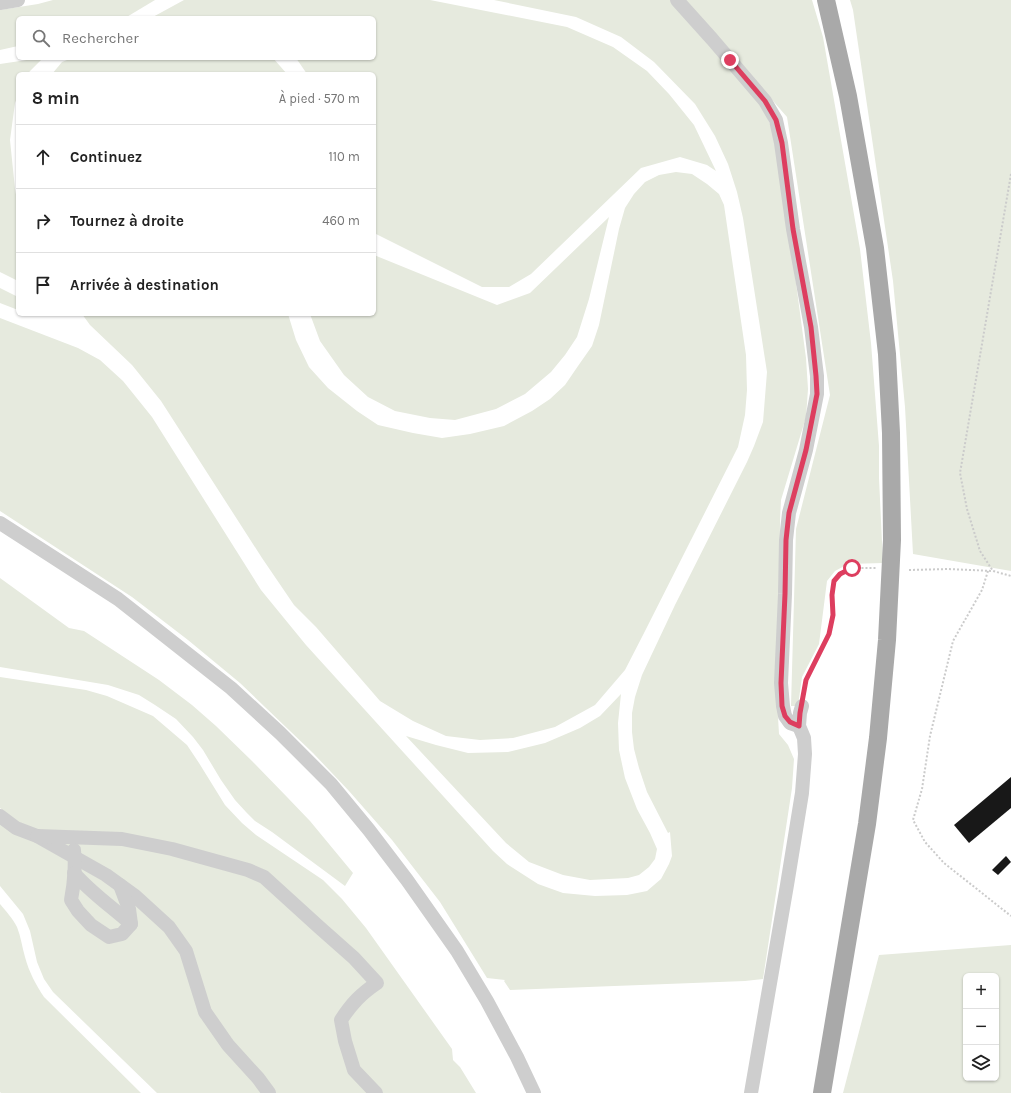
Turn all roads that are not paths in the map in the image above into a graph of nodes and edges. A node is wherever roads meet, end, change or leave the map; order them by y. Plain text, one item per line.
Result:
1 (18, 0) edge
2 (677, 0) edge
3 (826, 0) edge
4 (0, 3) edge
5 (0, 523) edge
6 (802, 706) road end
7 (799, 726) junction
8 (0, 816) edge
9 (37, 836) junction
10 (72, 838) junction
11 (75, 858) junction
12 (74, 873) junction
13 (120, 885) junction
14 (131, 924) junction
15 (269, 1093) edge
16 (376, 1093) edge
17 (534, 1093) edge
18 (751, 1093) edge
19 (822, 1093) edge

1 - 4 lane
2 - 7 lane
3 - 19 main road
5 - 17 lane
6 - 7 lane
7 - 18 lane
8 - 9 lane
9 - 10 lane
9 - 11 lane
10 - 11 lane
10 - 16 lane
11 - 12 lane
11 - 13 lane
12 - 14 lane
12 - 14 lane
13 - 14 lane
13 - 15 lane

